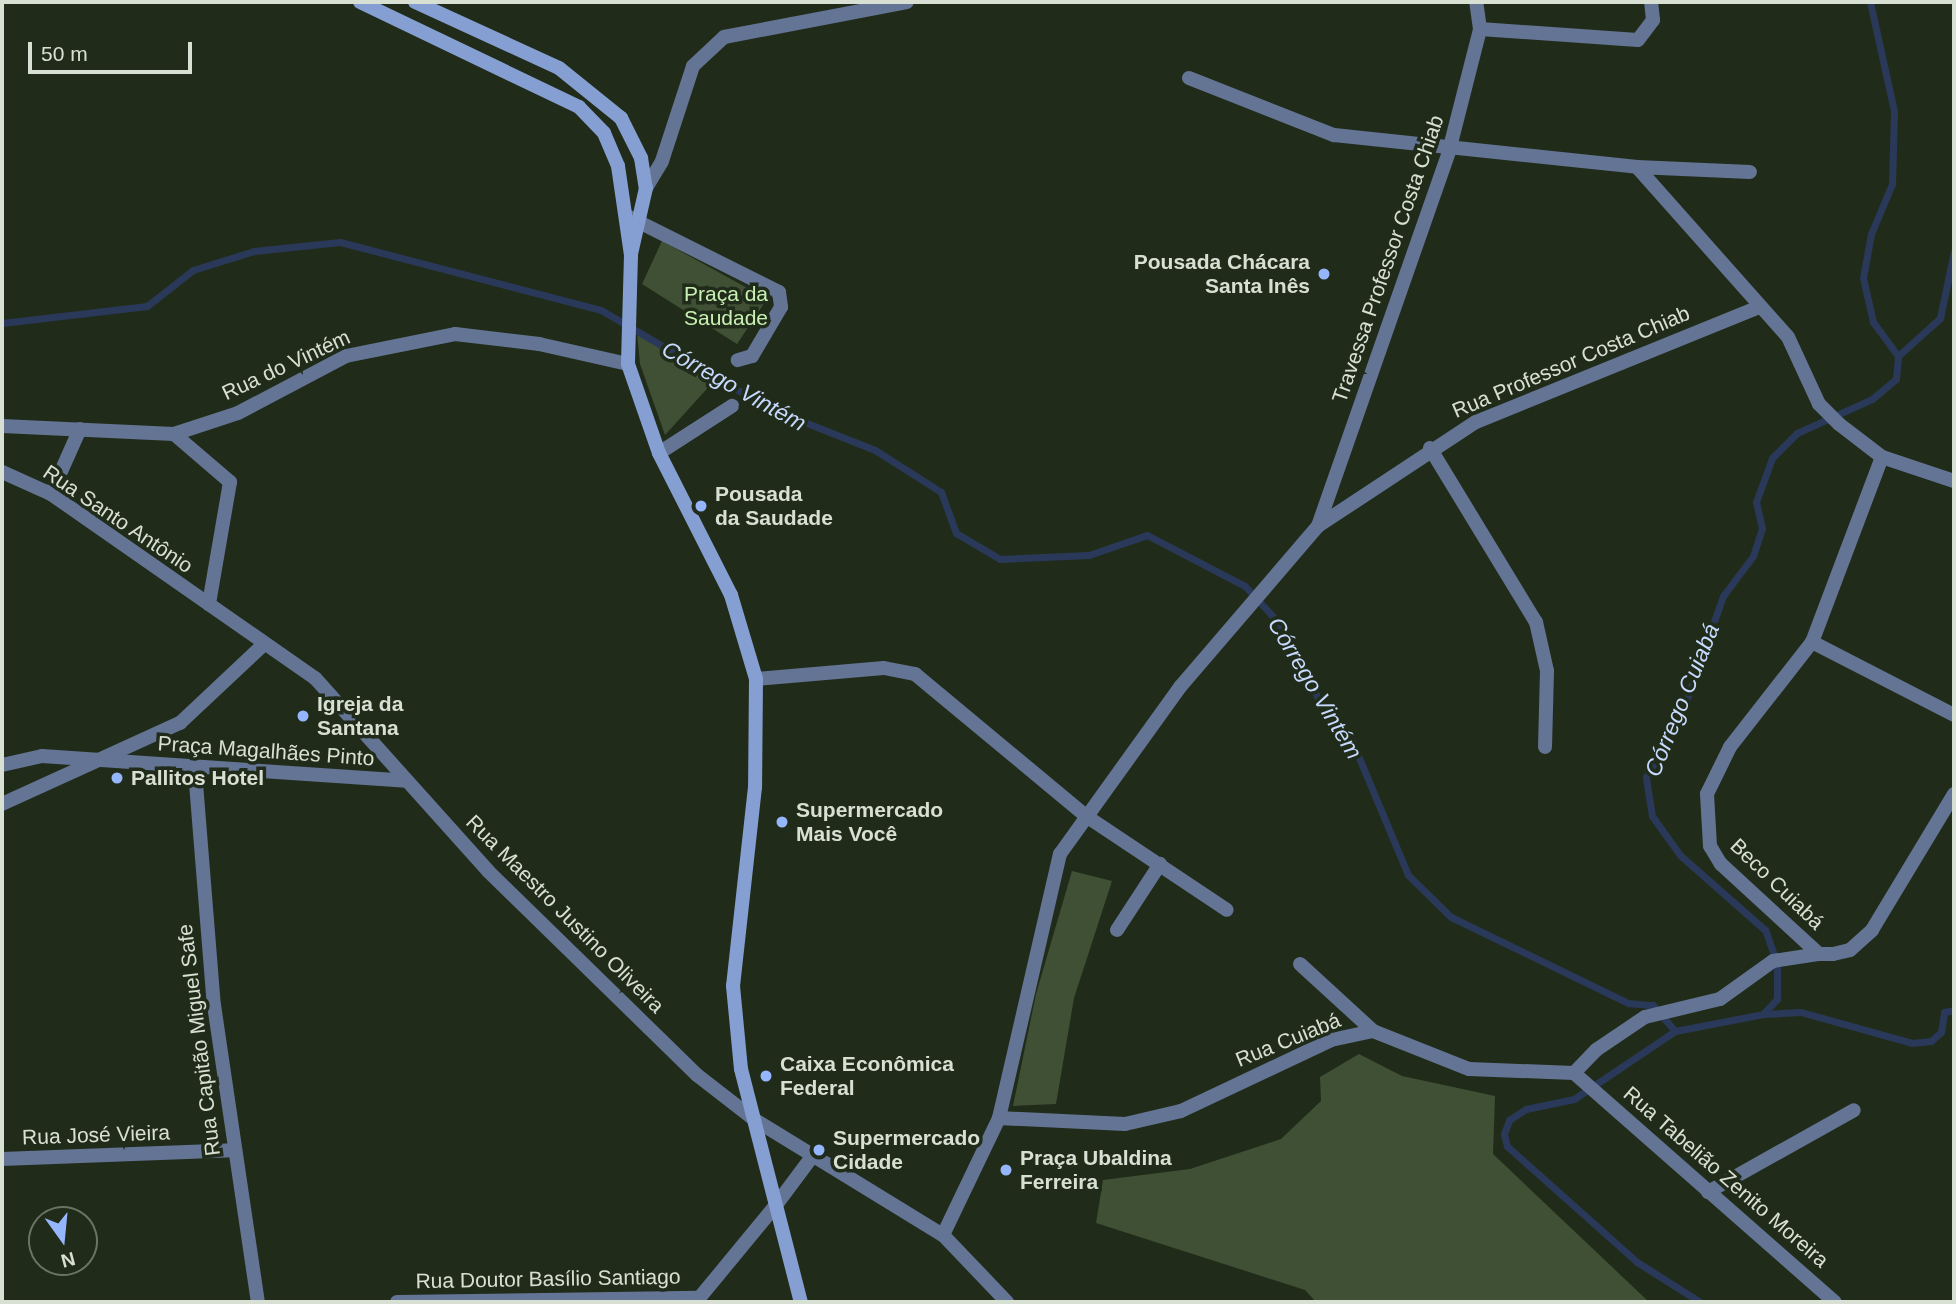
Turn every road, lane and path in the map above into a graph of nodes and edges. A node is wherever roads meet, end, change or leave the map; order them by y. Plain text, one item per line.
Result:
1 (360, 2) edge
2 (415, 2) edge
3 (906, 2) edge
4 (1476, 2) edge
5 (1651, 2) edge
6 (1480, 29) junction
7 (1188, 78) dead end
8 (1449, 151) junction
9 (1637, 167) junction
10 (1750, 172) dead end
11 (646, 188) junction
12 (623, 214) junction
13 (642, 221) junction
14 (631, 255) junction
15 (1759, 307) junction
16 (738, 360) dead end
17 (628, 364) junction
18 (732, 406) dead end
19 (2, 426) edge
20 (80, 429) junction
21 (174, 434) junction
22 (1430, 448) junction
23 (659, 453) junction
24 (1882, 457) junction
25 (2, 472) edge
26 (1954, 481) edge
27 (51, 494) junction
28 (1318, 526) junction
29 (209, 604) junction
30 (1812, 642) junction
31 (264, 644) junction
32 (756, 679) junction
33 (1954, 715) edge
34 (1545, 747) dead end
35 (97, 759) junction
36 (2, 765) edge
37 (195, 771) junction
38 (406, 781) junction
39 (1954, 794) edge
40 (2, 804) edge
41 (1086, 816) junction
42 (1160, 864) junction
43 (1227, 910) dead end
44 (1117, 930) dead end
45 (1822, 954) junction
46 (1300, 964) dead end
47 (1373, 1031) junction
48 (1574, 1073) junction
49 (1854, 1110) dead end
50 (999, 1118) junction
51 (755, 1120) junction
52 (233, 1150) junction
53 (811, 1158) junction
54 (2, 1159) edge
55 (1708, 1192) junction
56 (776, 1205) junction
57 (943, 1236) junction
58 (698, 1300) edge
59 (258, 1302) edge
60 (397, 1302) edge
61 (801, 1302) edge
62 (1007, 1302) edge
63 (1835, 1302) edge

1 - 12 main road
2 - 11 main road
3 - 11 street
4 - 6 street, Travessa Professor Costa Chiab
5 - 6 street
6 - 8 street, Travessa Professor Costa Chiab
7 - 8 street
8 - 9 street
8 - 28 street, Travessa Professor Costa Chiab
9 - 10 street
9 - 15 street
11 - 13 main road
12 - 13 street
12 - 14 main road
13 - 14 main road
13 - 16 street
14 - 17 main road
15 - 22 street, Rua Professor Costa Chiab
15 - 24 street
17 - 21 street, Rua do Vintém
17 - 23 main road
18 - 23 street
19 - 20 street, Rua do Vintém
20 - 21 street, Rua do Vintém
20 - 27 street
21 - 29 street, Rua Santo Antônio
22 - 28 street, Rua Professor Costa Chiab
22 - 34 street
23 - 32 main road
24 - 26 street
24 - 30 street
25 - 27 street, Rua Santo Antônio
27 - 29 street, Rua Santo Antônio
28 - 41 street, Rua Professor Costa Chiab
29 - 31 street, Rua Santo Antônio
30 - 33 street
30 - 45 street, Beco Cuiabá
31 - 35 street, Praça Magalhães Pinto
31 - 38 street, Praça Magalhães Pinto
32 - 41 street
32 - 51 main road
35 - 36 street
35 - 37 street, Praça Magalhães Pinto
35 - 40 street
37 - 38 street, Praça Magalhães Pinto
37 - 52 street, Rua Capitão Miguel Safe
38 - 51 street, Rua Maestro Justino Oliveira
39 - 45 street
41 - 42 street
41 - 50 street, Rua Professor Costa Chiab
42 - 43 street
42 - 44 street
45 - 48 street
46 - 47 street
47 - 48 street, Rua Cuiabá
47 - 50 street, Rua Cuiabá
48 - 55 street, Rua Tabelião Zenito Moreira
49 - 55 street
50 - 57 street
51 - 53 street, Rua Maestro Justino Oliveira
51 - 56 main road
52 - 54 street, Rua José Vieira
52 - 59 street, Rua Capitão Miguel Safe
53 - 56 street
53 - 57 street, Rua Maestro Justino Oliveira
55 - 63 street, Rua Tabelião Zenito Moreira
56 - 58 street
56 - 61 main road
57 - 62 street, Rua Maestro Justino Oliveira
58 - 60 street, Rua Doutor Basílio Santiago

